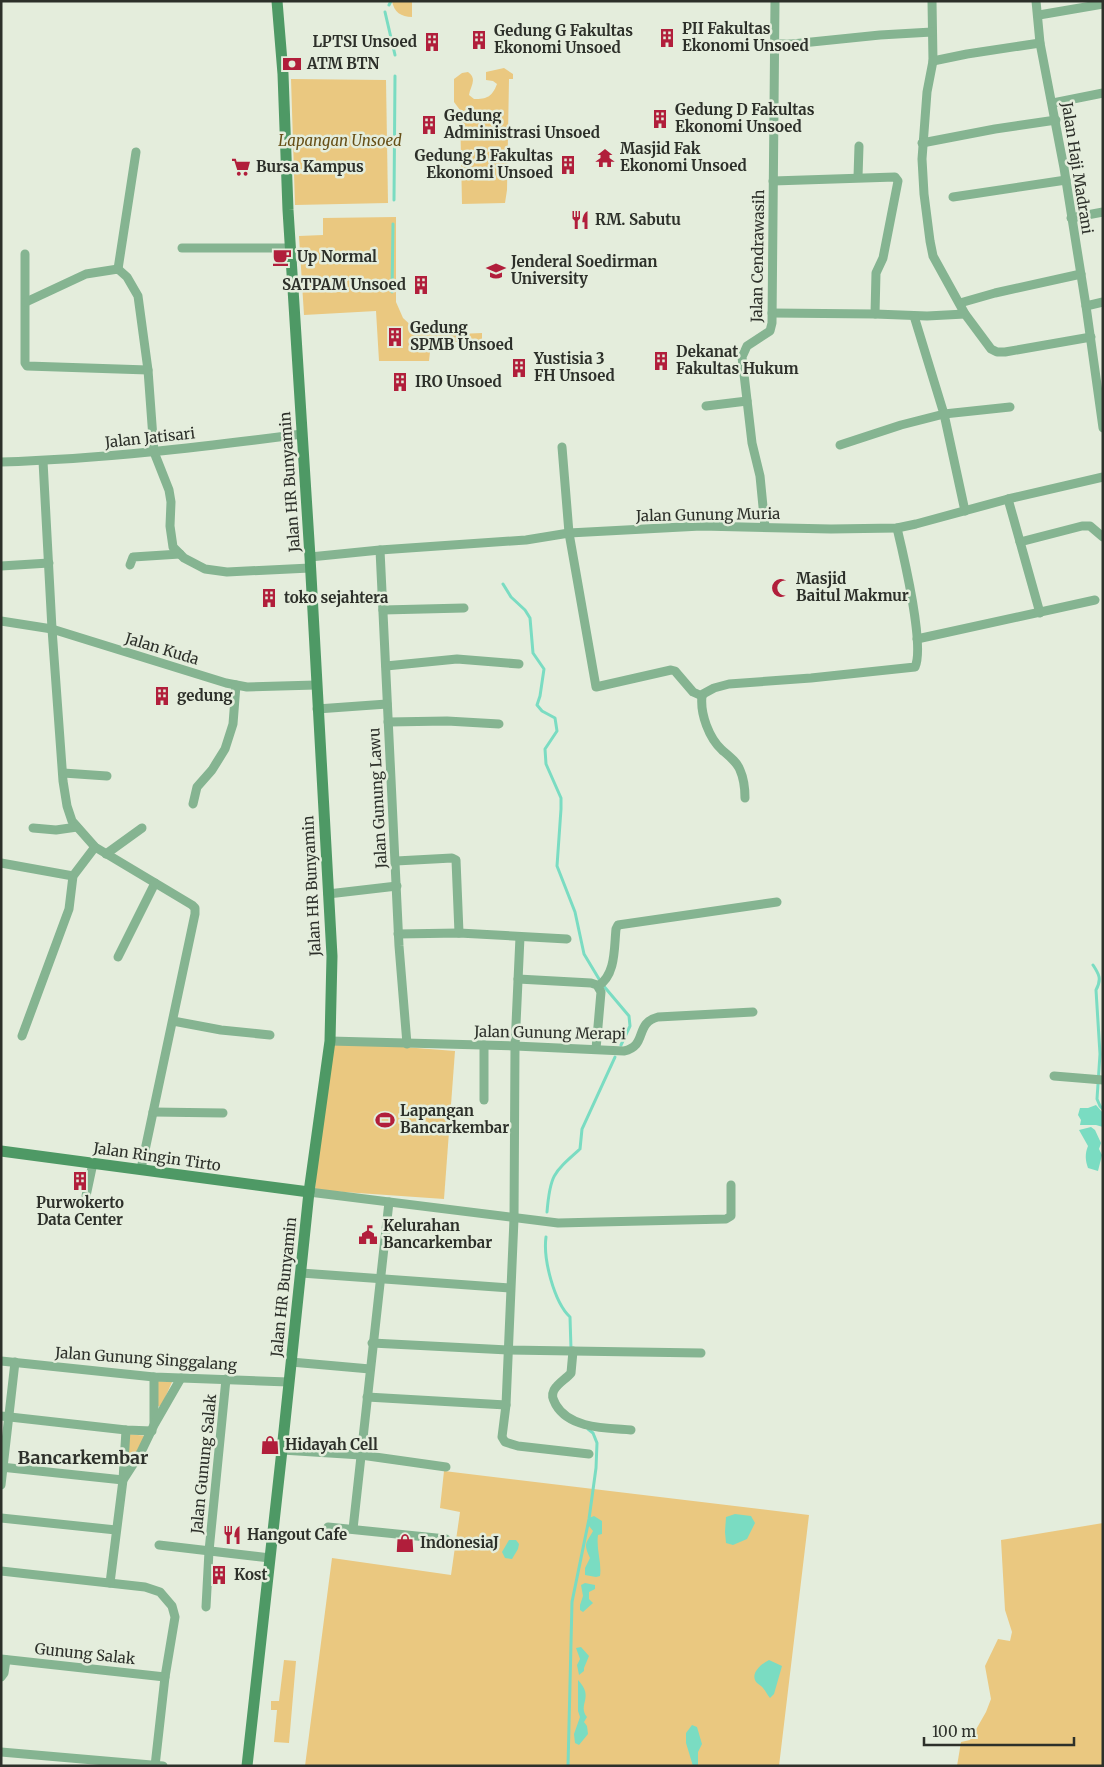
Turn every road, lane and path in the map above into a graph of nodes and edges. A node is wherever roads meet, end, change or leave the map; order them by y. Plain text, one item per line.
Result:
1 (277, 1) edge
2 (775, 1) edge
3 (932, 1) edge
4 (1036, 1) edge
5 (1103, 4) edge
6 (1038, 15) junction
7 (932, 32) junction
8 (1040, 43) junction
9 (774, 44) junction
10 (933, 60) junction
11 (1103, 93) edge
12 (1053, 103) junction
13 (1056, 120) junction
14 (922, 143) junction
15 (859, 146) dead end
16 (136, 152) dead end
17 (858, 177) junction
18 (1066, 180) junction
19 (773, 181) junction
20 (953, 197) dead end
21 (1103, 212) edge
22 (1071, 218) junction
23 (182, 248) dead end
24 (290, 248) junction
25 (25, 254) dead end
26 (118, 269) junction
27 (1081, 274) junction
28 (26, 302) junction
29 (1103, 302) edge
30 (960, 304) junction
31 (1086, 306) junction
32 (772, 314) junction
33 (875, 314) junction
34 (965, 314) junction
35 (914, 316) junction
36 (1091, 337) junction
37 (148, 370) junction
38 (747, 401) junction
39 (706, 406) dead end
40 (1010, 407) dead end
41 (944, 414) junction
42 (1103, 428) edge
43 (302, 434) junction
44 (840, 445) dead end
45 (562, 447) dead end
46 (154, 452) junction
47 (43, 461) junction
48 (1, 462) edge
49 (1103, 477) edge
50 (1008, 499) junction
51 (965, 511) junction
52 (765, 527) junction
53 (897, 528) junction
54 (569, 533) junction
55 (1103, 537) edge
56 (1020, 542) junction
57 (380, 550) junction
58 (180, 554) junction
59 (49, 562) junction
60 (310, 562) junction
61 (130, 565) dead end
62 (1, 566) edge
63 (1094, 600) dead end
64 (464, 608) dead end
65 (383, 610) junction
66 (1040, 612) junction
67 (1, 622) edge
68 (52, 630) junction
69 (917, 640) junction
70 (520, 664) dead end
71 (386, 666) junction
72 (236, 685) junction
73 (316, 686) junction
74 (702, 696) junction
75 (387, 704) junction
76 (317, 709) junction
77 (388, 722) junction
78 (499, 724) dead end
79 (63, 773) junction
80 (107, 776) dead end
81 (745, 798) dead end
82 (193, 804) dead end
83 (77, 827) junction
84 (33, 828) dead end
85 (142, 828) dead end
86 (95, 847) junction
87 (106, 854) junction
88 (396, 861) junction
89 (1, 862) edge
90 (73, 876) junction
91 (156, 883) junction
92 (397, 886) junction
93 (328, 894) junction
94 (777, 902) dead end
95 (460, 933) junction
96 (398, 934) junction
97 (520, 937) junction
98 (567, 939) dead end
99 (118, 957) dead end
100 (518, 979) junction
101 (601, 985) junction
102 (753, 1012) dead end
103 (173, 1021) junction
104 (270, 1035) dead end
105 (22, 1036) dead end
106 (330, 1042) junction
107 (407, 1044) junction
108 (484, 1045) junction
109 (515, 1046) junction
110 (596, 1050) junction
111 (1054, 1076) dead end
112 (1103, 1080) edge
113 (484, 1100) dead end
114 (153, 1112) junction
115 (223, 1113) dead end
116 (1, 1151) edge
117 (93, 1163) junction
118 (140, 1169) junction
119 (730, 1185) dead end
120 (309, 1192) junction
121 (86, 1196) dead end
122 (388, 1202) junction
123 (514, 1219) junction
124 (301, 1273) junction
125 (379, 1279) junction
126 (510, 1288) junction
127 (372, 1342) junction
128 (508, 1350) junction
129 (573, 1351) junction
130 (701, 1353) dead end
131 (1, 1361) edge
132 (14, 1362) junction
133 (291, 1362) junction
134 (370, 1369) junction
135 (154, 1377) junction
136 (181, 1378) junction
137 (226, 1379) junction
138 (288, 1382) junction
139 (367, 1397) junction
140 (506, 1406) junction
141 (5, 1416) edge
142 (153, 1428) junction
143 (126, 1430) junction
144 (631, 1430) dead end
145 (282, 1450) junction
146 (589, 1454) dead end
147 (361, 1455) junction
148 (2, 1467) edge
149 (446, 1467) dead end
150 (123, 1480) junction
151 (1, 1485) edge
152 (1, 1518) edge
153 (328, 1527) dead end
154 (353, 1528) junction
155 (116, 1530) junction
156 (446, 1539) dead end
157 (159, 1545) dead end
158 (209, 1551) junction
159 (270, 1558) junction
160 (1, 1571) edge
161 (110, 1583) junction
162 (206, 1607) dead end
163 (4, 1659) edge
164 (1, 1677) edge
165 (165, 1677) junction
166 (1, 1752) edge
167 (158, 1765) edge
168 (247, 1766) edge

1 - 24 main road, Jalan HR Bunyamin
2 - 9 street, Jalan Cendrawasih
3 - 7 street
4 - 6 street, Jalan Haji Madrani
5 - 6 street
6 - 8 street, Jalan Haji Madrani
7 - 9 street
7 - 10 street
8 - 10 street
8 - 12 street, Jalan Haji Madrani
9 - 19 street, Jalan Cendrawasih
10 - 14 street
11 - 12 street
12 - 13 street, Jalan Haji Madrani
13 - 14 street
13 - 18 street, Jalan Haji Madrani
14 - 30 street
15 - 17 street
16 - 26 street
17 - 19 street
17 - 33 street
18 - 20 street
18 - 22 street, Jalan Haji Madrani
19 - 32 street, Jalan Cendrawasih
21 - 22 street
22 - 27 street, Jalan Haji Madrani
23 - 24 street
24 - 43 main road, Jalan HR Bunyamin
25 - 28 street
26 - 28 street
26 - 37 street
27 - 30 street
27 - 31 street, Jalan Haji Madrani
28 - 37 street
29 - 31 street
30 - 34 street
31 - 36 street, Jalan Haji Madrani
32 - 33 street
32 - 38 street, Jalan Cendrawasih
33 - 35 street
34 - 35 street
34 - 36 street
35 - 41 street
36 - 42 street, Jalan Haji Madrani
37 - 46 street
38 - 39 street
38 - 52 street, Jalan Cendrawasih
40 - 41 street
41 - 44 street
41 - 51 street
43 - 46 street, Jalan Jatisari
43 - 60 main road, Jalan HR Bunyamin
45 - 54 street
46 - 47 street, Jalan Jatisari
46 - 58 street
47 - 48 street, Jalan Jatisari
47 - 59 street
49 - 50 street, Jalan Gunung Muria
50 - 51 street, Jalan Gunung Muria
50 - 56 street
51 - 53 street, Jalan Gunung Muria
52 - 53 street, Jalan Gunung Muria
52 - 54 street, Jalan Gunung Muria
53 - 69 street
54 - 57 street, Jalan Gunung Muria
54 - 74 street
55 - 56 street
56 - 66 street
57 - 60 street, Jalan Gunung Muria
57 - 65 street, Jalan Gunung Lawu
58 - 60 street, Jalan Gunung Muria
58 - 61 street
59 - 62 street
59 - 68 street
60 - 73 main road, Jalan HR Bunyamin
63 - 66 street
64 - 65 street
65 - 71 street, Jalan Gunung Lawu
66 - 69 street
67 - 68 street, Jalan Kuda
68 - 72 street, Jalan Kuda
68 - 79 street
69 - 74 street
70 - 71 street
71 - 75 street, Jalan Gunung Lawu
72 - 73 street, Jalan Kuda
72 - 82 street
73 - 76 main road, Jalan HR Bunyamin
74 - 81 street
75 - 76 street
75 - 77 street, Jalan Gunung Lawu
76 - 93 main road, Jalan HR Bunyamin
77 - 78 street
77 - 88 street, Jalan Gunung Lawu
79 - 80 street
79 - 83 street
83 - 84 street
83 - 86 street
85 - 87 street
86 - 87 street
86 - 90 street
87 - 91 street
88 - 92 street, Jalan Gunung Lawu
88 - 95 street
89 - 90 street
90 - 105 street
91 - 99 street
91 - 103 street
92 - 93 street
92 - 96 street, Jalan Gunung Lawu
93 - 106 main road, Jalan HR Bunyamin
94 - 101 street
95 - 96 street
95 - 97 street
96 - 107 street, Jalan Gunung Lawu
97 - 98 street
97 - 100 street
100 - 101 street
100 - 109 street
101 - 110 street
102 - 110 street, Jalan Gunung Merapi
103 - 104 street
103 - 114 street
106 - 107 street, Jalan Gunung Merapi
106 - 120 main road, Jalan HR Bunyamin
107 - 108 street, Jalan Gunung Merapi
108 - 109 street, Jalan Gunung Merapi
108 - 113 street
109 - 110 street, Jalan Gunung Merapi
109 - 123 street
111 - 112 street
114 - 115 street
114 - 118 street
116 - 117 main road, Jalan Ringin Tirto
117 - 118 main road, Jalan Ringin Tirto
117 - 121 street
118 - 120 main road, Jalan Ringin Tirto
119 - 123 street
120 - 122 street
120 - 124 main road, Jalan HR Bunyamin
122 - 123 street
122 - 125 street
123 - 126 street
124 - 125 street
124 - 133 main road, Jalan HR Bunyamin
125 - 126 street
125 - 127 street
126 - 128 street
127 - 128 street
127 - 134 street
128 - 129 street
128 - 140 street
129 - 130 street
129 - 144 street
131 - 132 street, Jalan Gunung Singgalang
132 - 135 street, Jalan Gunung Singgalang
132 - 141 street
133 - 134 street
133 - 138 main road, Jalan HR Bunyamin
134 - 139 street
135 - 136 street, Jalan Gunung Singgalang
135 - 142 street
136 - 137 street, Jalan Gunung Singgalang
136 - 142 street
137 - 138 street, Jalan Gunung Singgalang
137 - 158 street, Jalan Gunung Salak
138 - 145 main road, Jalan HR Bunyamin
139 - 140 street
139 - 147 street
140 - 146 street
141 - 143 street
141 - 148 street
142 - 143 street
142 - 150 street
143 - 150 street
145 - 147 street
145 - 159 main road, Jalan HR Bunyamin
147 - 149 street
147 - 154 street
148 - 150 street
148 - 151 street
150 - 155 street
152 - 155 street
153 - 154 street
154 - 156 street
155 - 161 street
157 - 158 street, Jalan Gunung Salak
158 - 159 street, Jalan Gunung Salak
158 - 162 street, Jalan Gunung Salak
159 - 168 main road, Jalan HR Bunyamin
160 - 161 street
161 - 165 street
163 - 164 street
163 - 165 street, Gunung Salak
165 - 167 street
166 - 167 street

